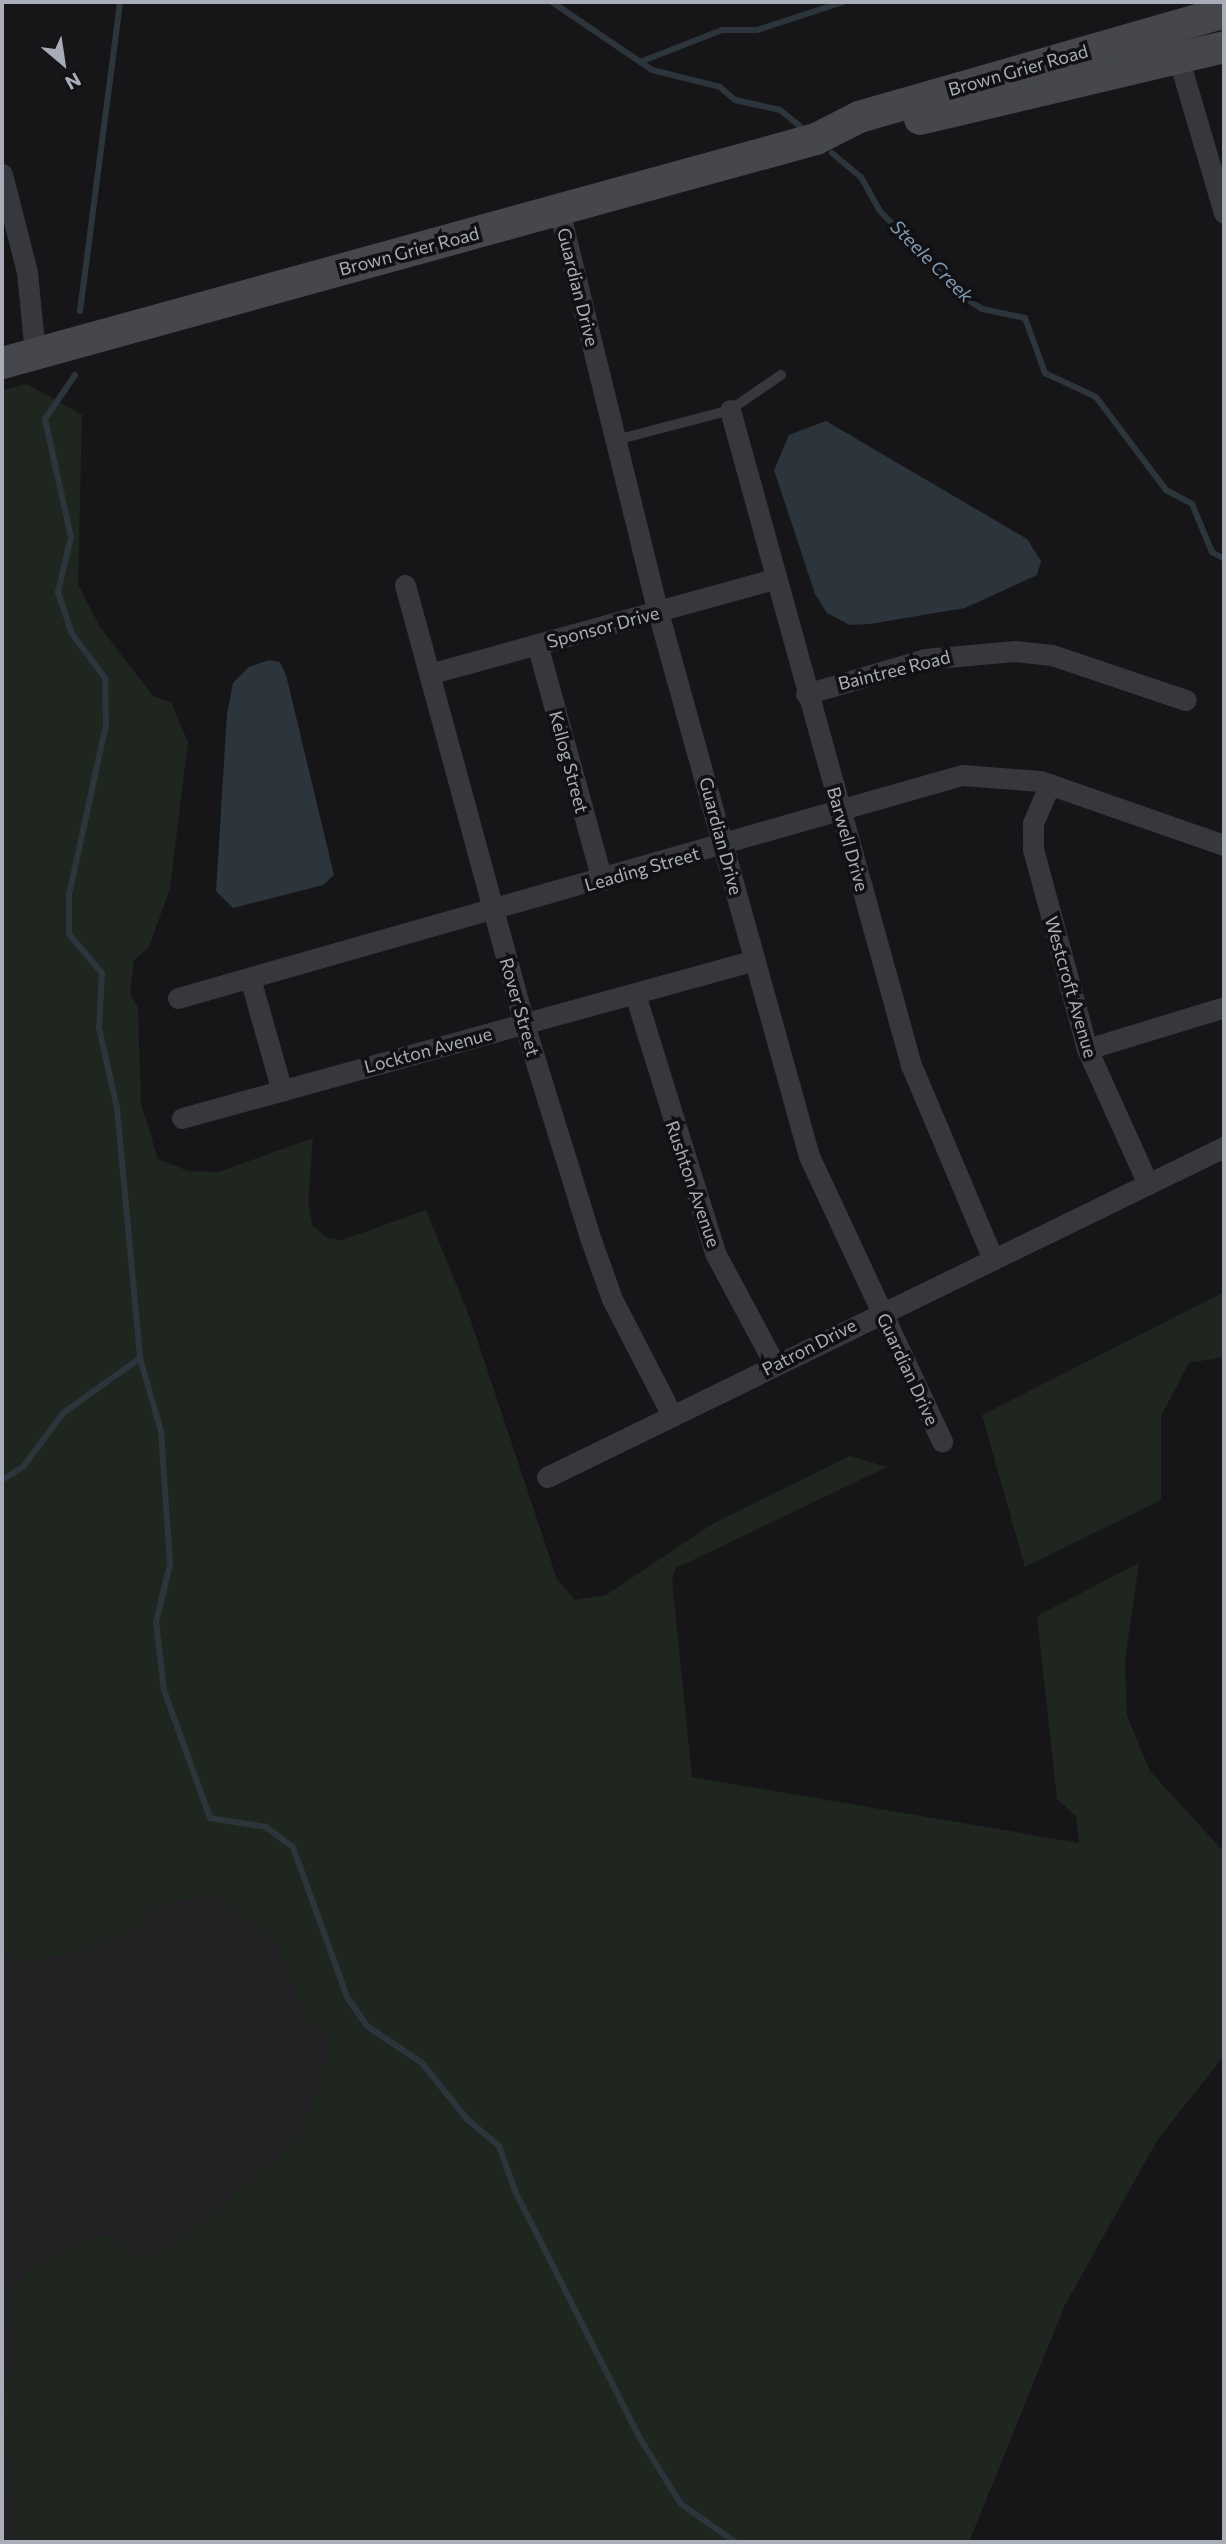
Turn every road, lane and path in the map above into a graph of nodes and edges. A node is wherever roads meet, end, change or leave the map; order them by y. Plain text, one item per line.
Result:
1 (1224, 12) edge
2 (1224, 30) edge
3 (1224, 47) edge
4 (1179, 60) junction
5 (816, 139) junction
6 (2, 174) edge
7 (559, 210) junction
8 (1224, 214) edge
9 (35, 354) junction
10 (2, 363) edge
11 (781, 375) dead end
12 (730, 410) junction
13 (616, 440) junction
14 (775, 579) junction
15 (405, 585) dead end
16 (658, 612) junction
17 (537, 645) junction
18 (429, 674) junction
19 (806, 694) junction
20 (1186, 700) dead end
21 (1050, 784) junction
22 (841, 811) junction
23 (725, 845) junction
24 (1224, 845) edge
25 (602, 880) junction
26 (494, 913) junction
27 (755, 960) junction
28 (250, 978) junction
29 (635, 994) junction
30 (178, 998) dead end
31 (1224, 1007) edge
32 (524, 1024) junction
33 (1087, 1049) junction
34 (282, 1091) junction
35 (182, 1118) dead end
36 (1224, 1147) edge
37 (1148, 1184) junction
38 (993, 1259) junction
39 (880, 1311) junction
40 (775, 1365) junction
41 (672, 1415) junction
42 (942, 1441) dead end
43 (547, 1477) dead end

1 - 5 main road, Brown Grier Road
2 - 4 main road
3 - 4 main road, Brown Grier Road
4 - 5 main road, Brown Grier Road
4 - 8 street
5 - 7 main road, Brown Grier Road
6 - 9 street
7 - 9 main road, Brown Grier Road
7 - 13 street, Guardian Drive
9 - 10 main road, Brown Grier Road
11 - 12 lane
12 - 13 lane
12 - 14 street, Barwell Drive
13 - 16 street, Guardian Drive
14 - 16 street, Sponsor Drive
14 - 19 street, Barwell Drive
15 - 18 street, Rover Street
16 - 17 street, Sponsor Drive
16 - 23 street, Guardian Drive
17 - 18 street, Sponsor Drive
17 - 25 street, Kellog Street
18 - 26 street, Rover Street
19 - 20 street, Baintree Road
19 - 22 street, Barwell Drive
21 - 22 street, Leading Street
21 - 24 street, Leading Street
21 - 33 street, Westcroft Avenue
22 - 23 street, Leading Street
22 - 38 street, Barwell Drive
23 - 25 street, Leading Street
23 - 27 street, Guardian Drive
25 - 26 street, Leading Street
26 - 28 street, Leading Street
26 - 32 street, Rover Street
27 - 29 street, Lockton Avenue
27 - 39 street, Guardian Drive
28 - 30 street, Leading Street
28 - 34 street
29 - 32 street, Lockton Avenue
29 - 40 street, Rushton Avenue
31 - 33 street
32 - 34 street, Lockton Avenue
32 - 41 street, Rover Street
33 - 37 street, Westcroft Avenue
34 - 35 street, Lockton Avenue
36 - 37 street, Patron Drive
37 - 38 street, Patron Drive
38 - 39 street, Patron Drive
39 - 40 street, Patron Drive
39 - 42 street, Guardian Drive
40 - 41 street, Patron Drive
41 - 43 street, Patron Drive

